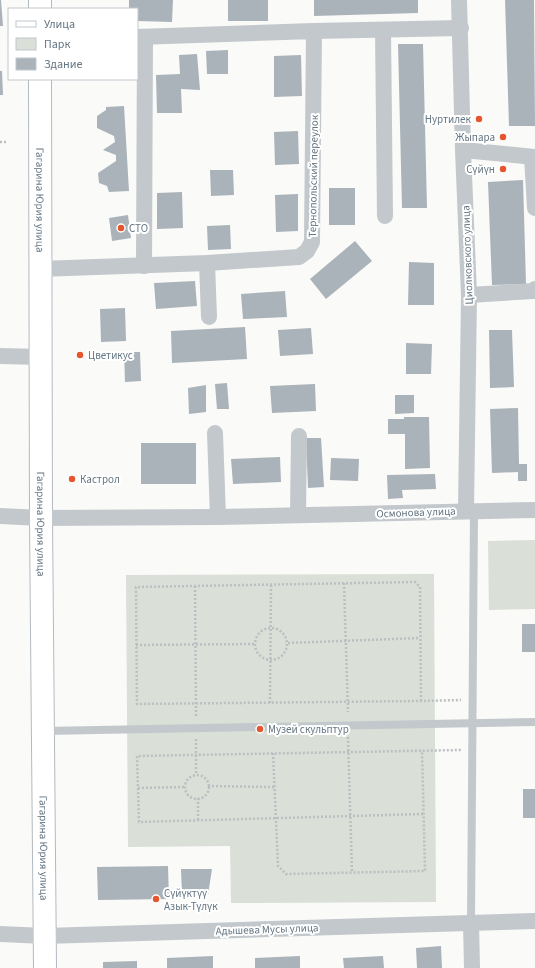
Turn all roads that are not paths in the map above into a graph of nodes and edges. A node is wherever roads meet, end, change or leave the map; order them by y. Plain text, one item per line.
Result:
1 (460, 0) edge
2 (460, 28) junction
3 (383, 30) junction
4 (314, 32) junction
5 (141, 37) edge
6 (40, 80) edge
7 (463, 150) junction
8 (533, 157) edge
9 (535, 208) edge
10 (385, 216) dead end
11 (207, 263) junction
12 (144, 266) junction
13 (40, 269) junction
14 (535, 288) edge
15 (469, 295) junction
16 (209, 317) dead end
17 (0, 356) edge
18 (41, 357) junction
19 (215, 433) dead end
20 (299, 436) dead end
21 (535, 510) edge
22 (470, 511) junction
23 (0, 516) edge
24 (298, 516) junction
25 (218, 517) junction
26 (41, 518) junction
27 (535, 722) edge
28 (472, 723) junction
29 (43, 731) junction
30 (535, 921) edge
31 (471, 923) junction
32 (0, 934) edge
33 (45, 936) junction
34 (45, 968) edge
35 (472, 968) edge

1 - 2 street, Циолковского улица
2 - 3 street
2 - 7 street, Циолковского улица
3 - 4 street
3 - 10 street
4 - 5 street
4 - 11 street, Тернопольский переулок
5 - 12 street
6 - 13 main road, Гагарина Юрия улица
7 - 8 street
7 - 15 street, Циолковского улица
8 - 9 street
11 - 12 street, Тернопольский переулок
11 - 16 street
12 - 13 street, Тернопольский переулок
13 - 18 main road, Гагарина Юрия улица
14 - 15 street
15 - 22 street, Циолковского улица
17 - 18 street
18 - 26 main road, Гагарина Юрия улица
19 - 25 street
20 - 24 street
21 - 22 street, Осмонова улица
22 - 24 street, Осмонова улица
22 - 28 lane
23 - 26 street, Осмонова улица
24 - 25 street, Осмонова улица
25 - 26 street, Осмонова улица
26 - 29 main road, Гагарина Юрия улица
27 - 28 lane
28 - 29 lane
28 - 31 lane
29 - 33 main road, Гагарина Юрия улица
30 - 31 street, Адышева Мусы улица
31 - 33 street, Адышева Мусы улица
31 - 35 street
32 - 33 street, Адышева Мусы улица
33 - 34 main road, Гагарина Юрия улица

